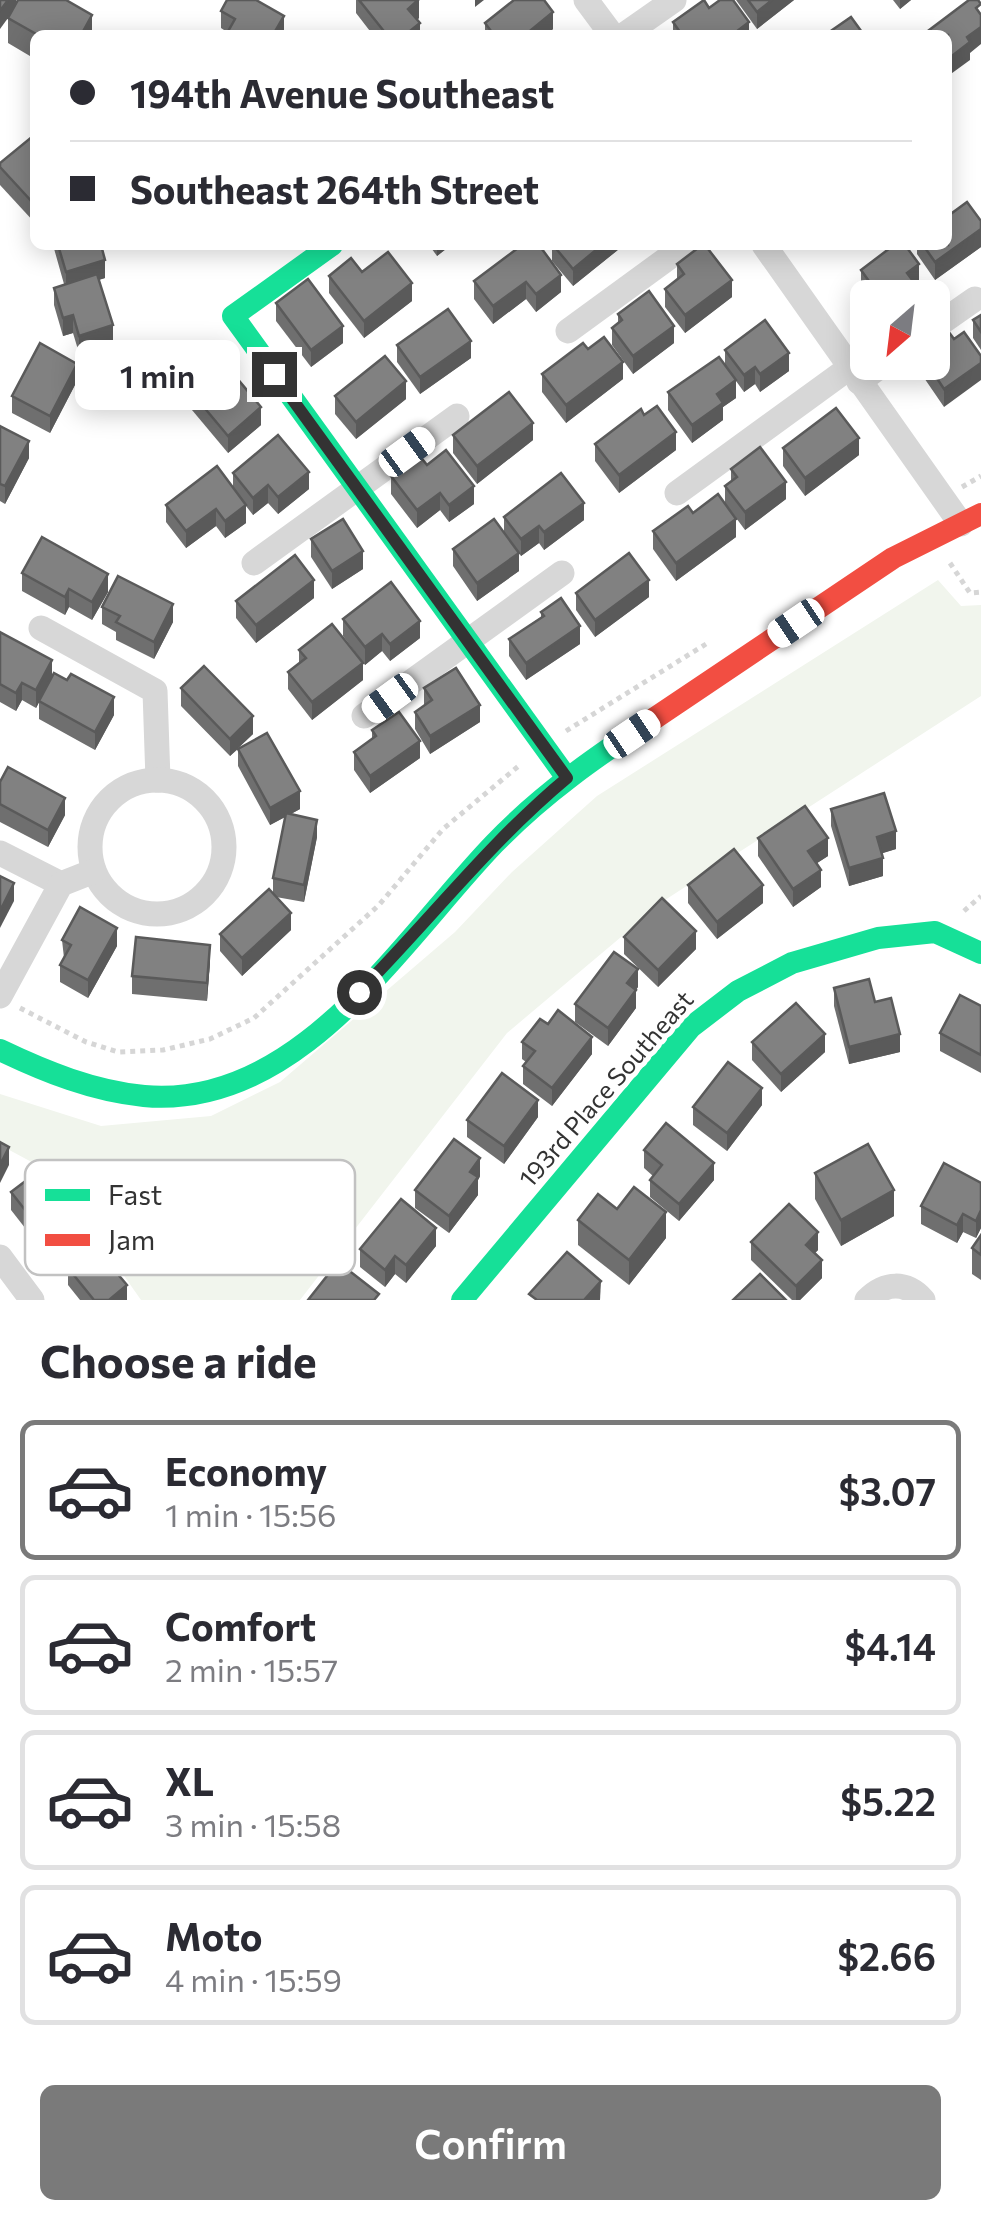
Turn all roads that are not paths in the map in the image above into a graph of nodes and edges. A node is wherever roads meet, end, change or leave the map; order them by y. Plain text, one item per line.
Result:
1 (586, 0) edge
2 (674, 0) edge
3 (608, 30) edge
4 (631, 30) edge
5 (325, 250) edge
6 (679, 250) edge
7 (767, 250) edge
8 (975, 299) dead end
9 (950, 316) edge
10 (568, 331) dead end
11 (850, 368) edge
12 (850, 377) edge
13 (859, 380) edge
14 (457, 416) dead end
15 (358, 488) junction
16 (677, 493) dead end
17 (971, 519) edge
18 (254, 563) dead end
19 (562, 574) dead end
20 (41, 628) dead end
21 (468, 641) junction
22 (364, 716) dead end
23 (567, 778) junction
24 (158, 780) junction
25 (0, 853) edge
26 (94, 871) junction
27 (61, 884) junction
28 (981, 953) edge
29 (0, 996) edge
30 (0, 1050) edge
31 (0, 1256) edge
32 (32, 1300) edge
33 (462, 1300) edge
34 (867, 1300) edge
35 (923, 1300) edge

1 - 3 street
2 - 4 street
5 - 15 street
6 - 10 street
7 - 11 street
8 - 9 street
12 - 16 street
13 - 17 street
14 - 15 street
15 - 18 street
15 - 21 street
17 - 23 street
19 - 21 street
20 - 24 street
21 - 22 street
21 - 23 street
23 - 30 street
24 - 26 street
24 - 26 street
25 - 27 street
26 - 27 street
27 - 29 street
28 - 33 street, 193rd Place Southeast
31 - 32 street
34 - 35 street

